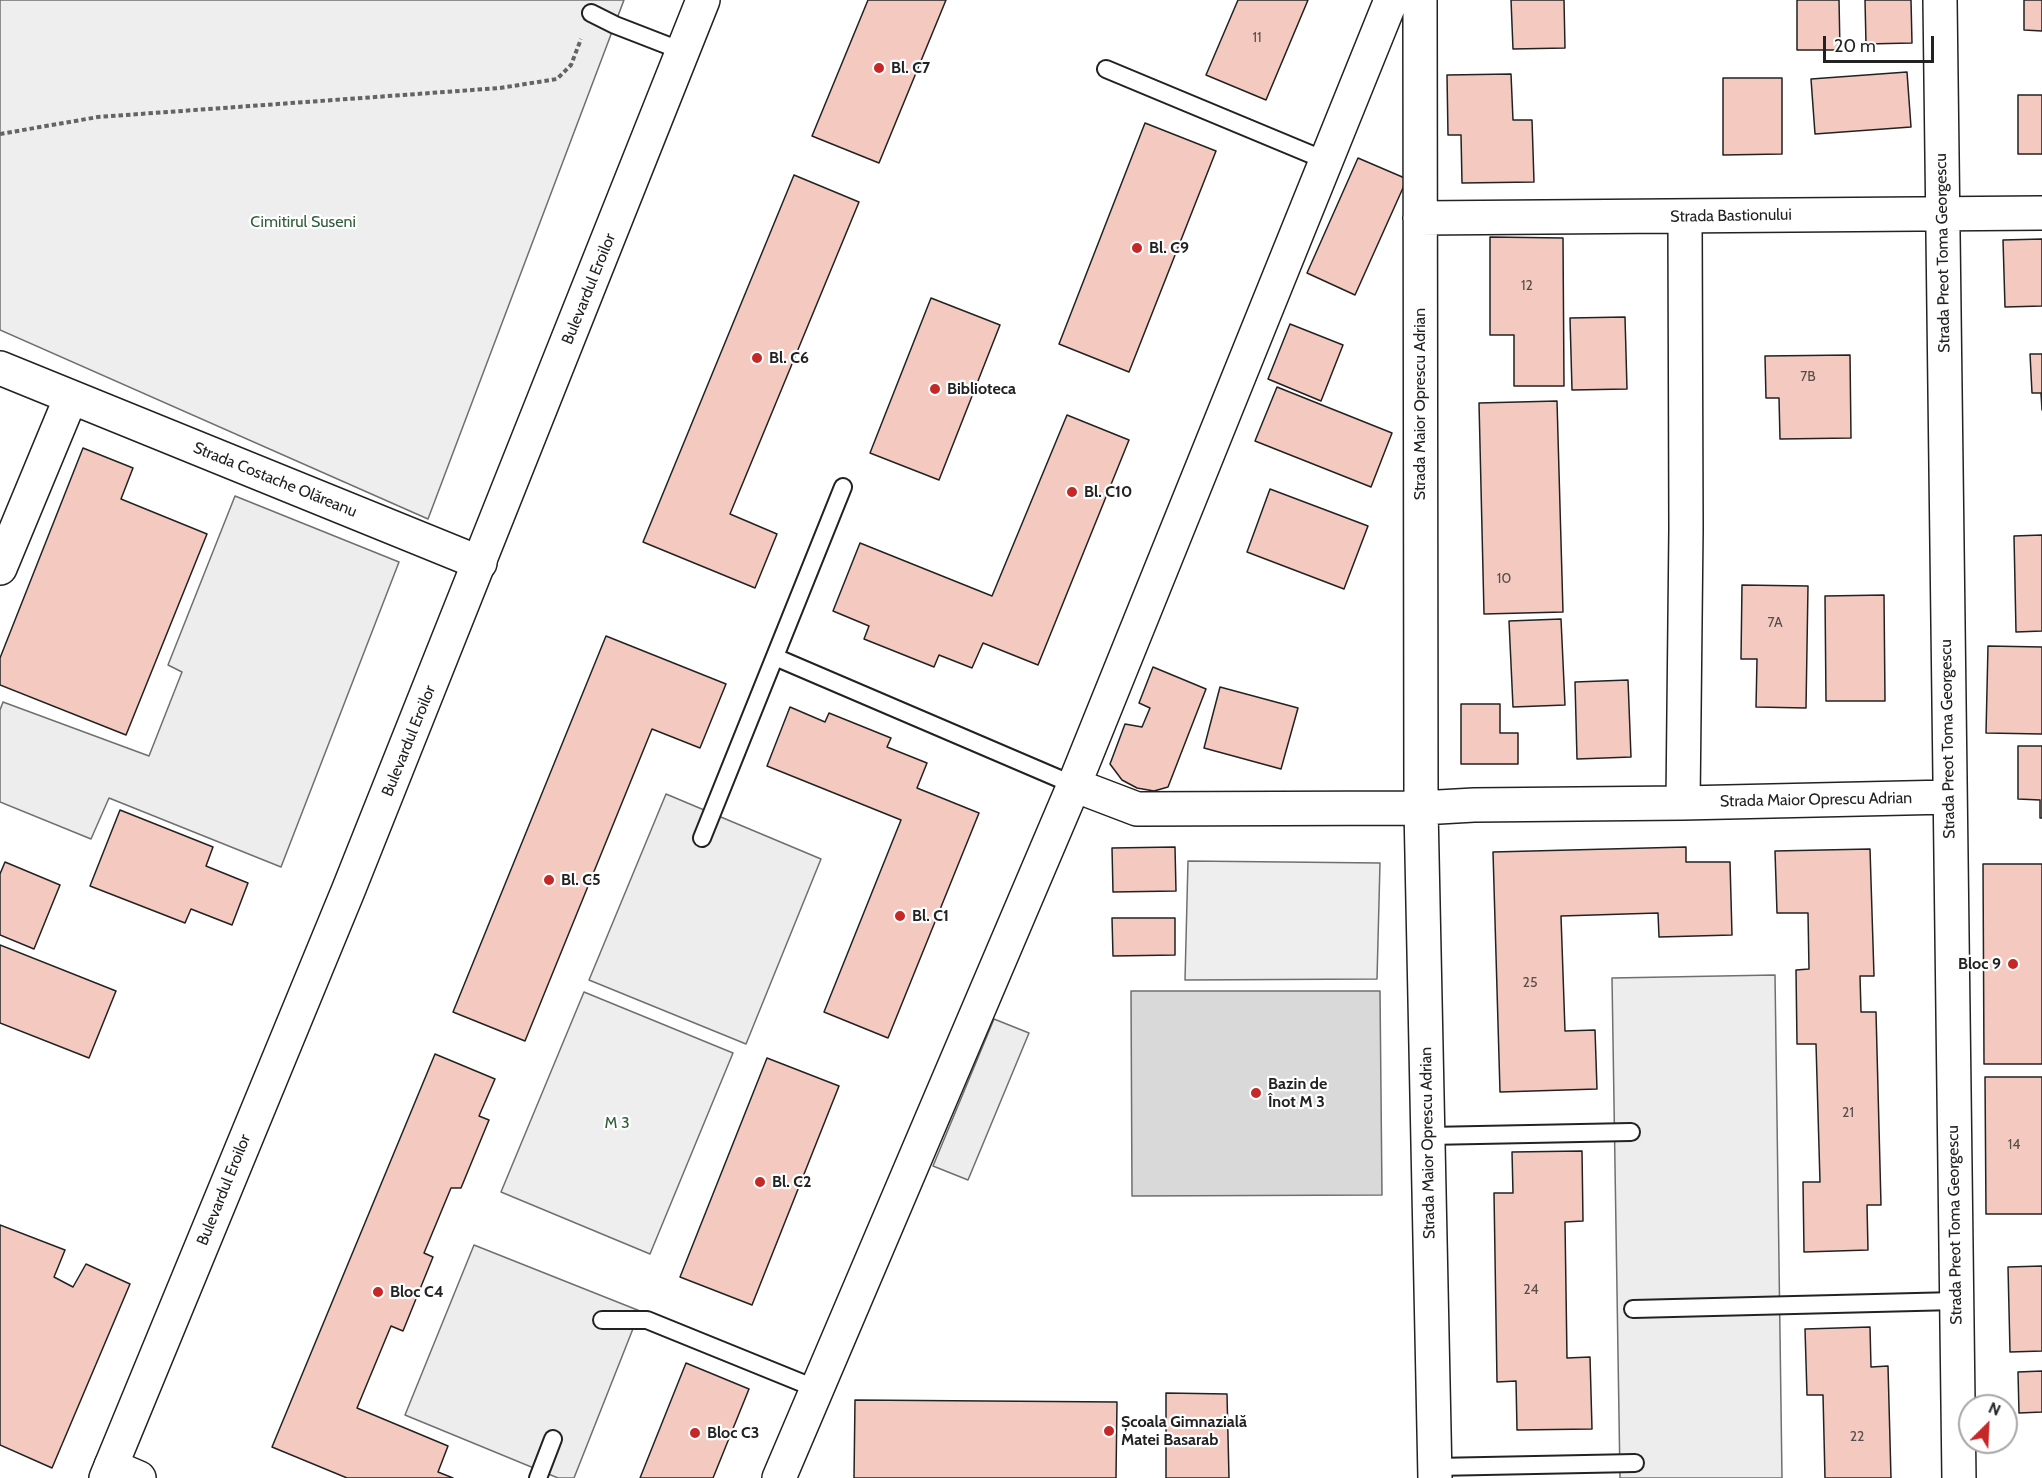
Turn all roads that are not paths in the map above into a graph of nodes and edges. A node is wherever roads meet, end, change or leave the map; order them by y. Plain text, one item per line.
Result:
1 (703, 0) edge
2 (1391, 0) edge
3 (1420, 0) edge
4 (1940, 0) edge
5 (591, 13) road end
6 (682, 51) junction
7 (1106, 69) dead end
8 (1327, 161) junction
9 (2042, 213) edge
10 (1942, 214) junction
11 (1685, 217) junction
12 (1420, 218) junction
13 (0, 368) edge
14 (70, 397) junction
15 (843, 487) dead end
16 (480, 563) junction
17 (0, 568) edge
18 (775, 657) junction
19 (1074, 785) junction
20 (1949, 797) junction
21 (1683, 803) junction
22 (1421, 808) junction
23 (702, 838) dead end
24 (1631, 1131) dead end
25 (1428, 1136) junction
26 (1956, 1301) junction
27 (1633, 1309) dead end
28 (602, 1320) dead end
29 (817, 1389) junction
30 (553, 1439) dead end
31 (1635, 1463) dead end
32 (1435, 1473) edge
33 (118, 1474) edge
34 (538, 1478) edge
35 (780, 1478) edge
36 (1959, 1478) edge

1 - 6 street, Bulevardul Eroilor
2 - 8 street
3 - 12 street, Strada Maior Oprescu Adrian
4 - 10 street, Strada Preot Toma Georgescu
5 - 6 lane
6 - 16 street, Bulevardul Eroilor
7 - 8 lane
8 - 19 street
9 - 10 street, Strada Bastionului
10 - 11 street, Strada Bastionului
10 - 20 street, Strada Preot Toma Georgescu
11 - 12 street, Strada Bastionului
11 - 21 street
12 - 22 street, Strada Maior Oprescu Adrian
13 - 14 street, Strada Costache Olăreanu
14 - 16 street, Strada Costache Olăreanu
14 - 17 street
15 - 18 lane
16 - 33 street, Bulevardul Eroilor
18 - 19 lane
18 - 23 lane
19 - 22 street, Strada Maior Oprescu Adrian
19 - 29 street
20 - 21 street, Strada Maior Oprescu Adrian
20 - 26 street, Strada Preot Toma Georgescu
21 - 22 street, Strada Maior Oprescu Adrian
22 - 25 street, Strada Maior Oprescu Adrian
24 - 25 lane
25 - 32 street, Strada Maior Oprescu Adrian
26 - 27 lane
26 - 36 street, Strada Preot Toma Georgescu
28 - 29 lane
29 - 35 street
30 - 34 lane
31 - 32 lane

